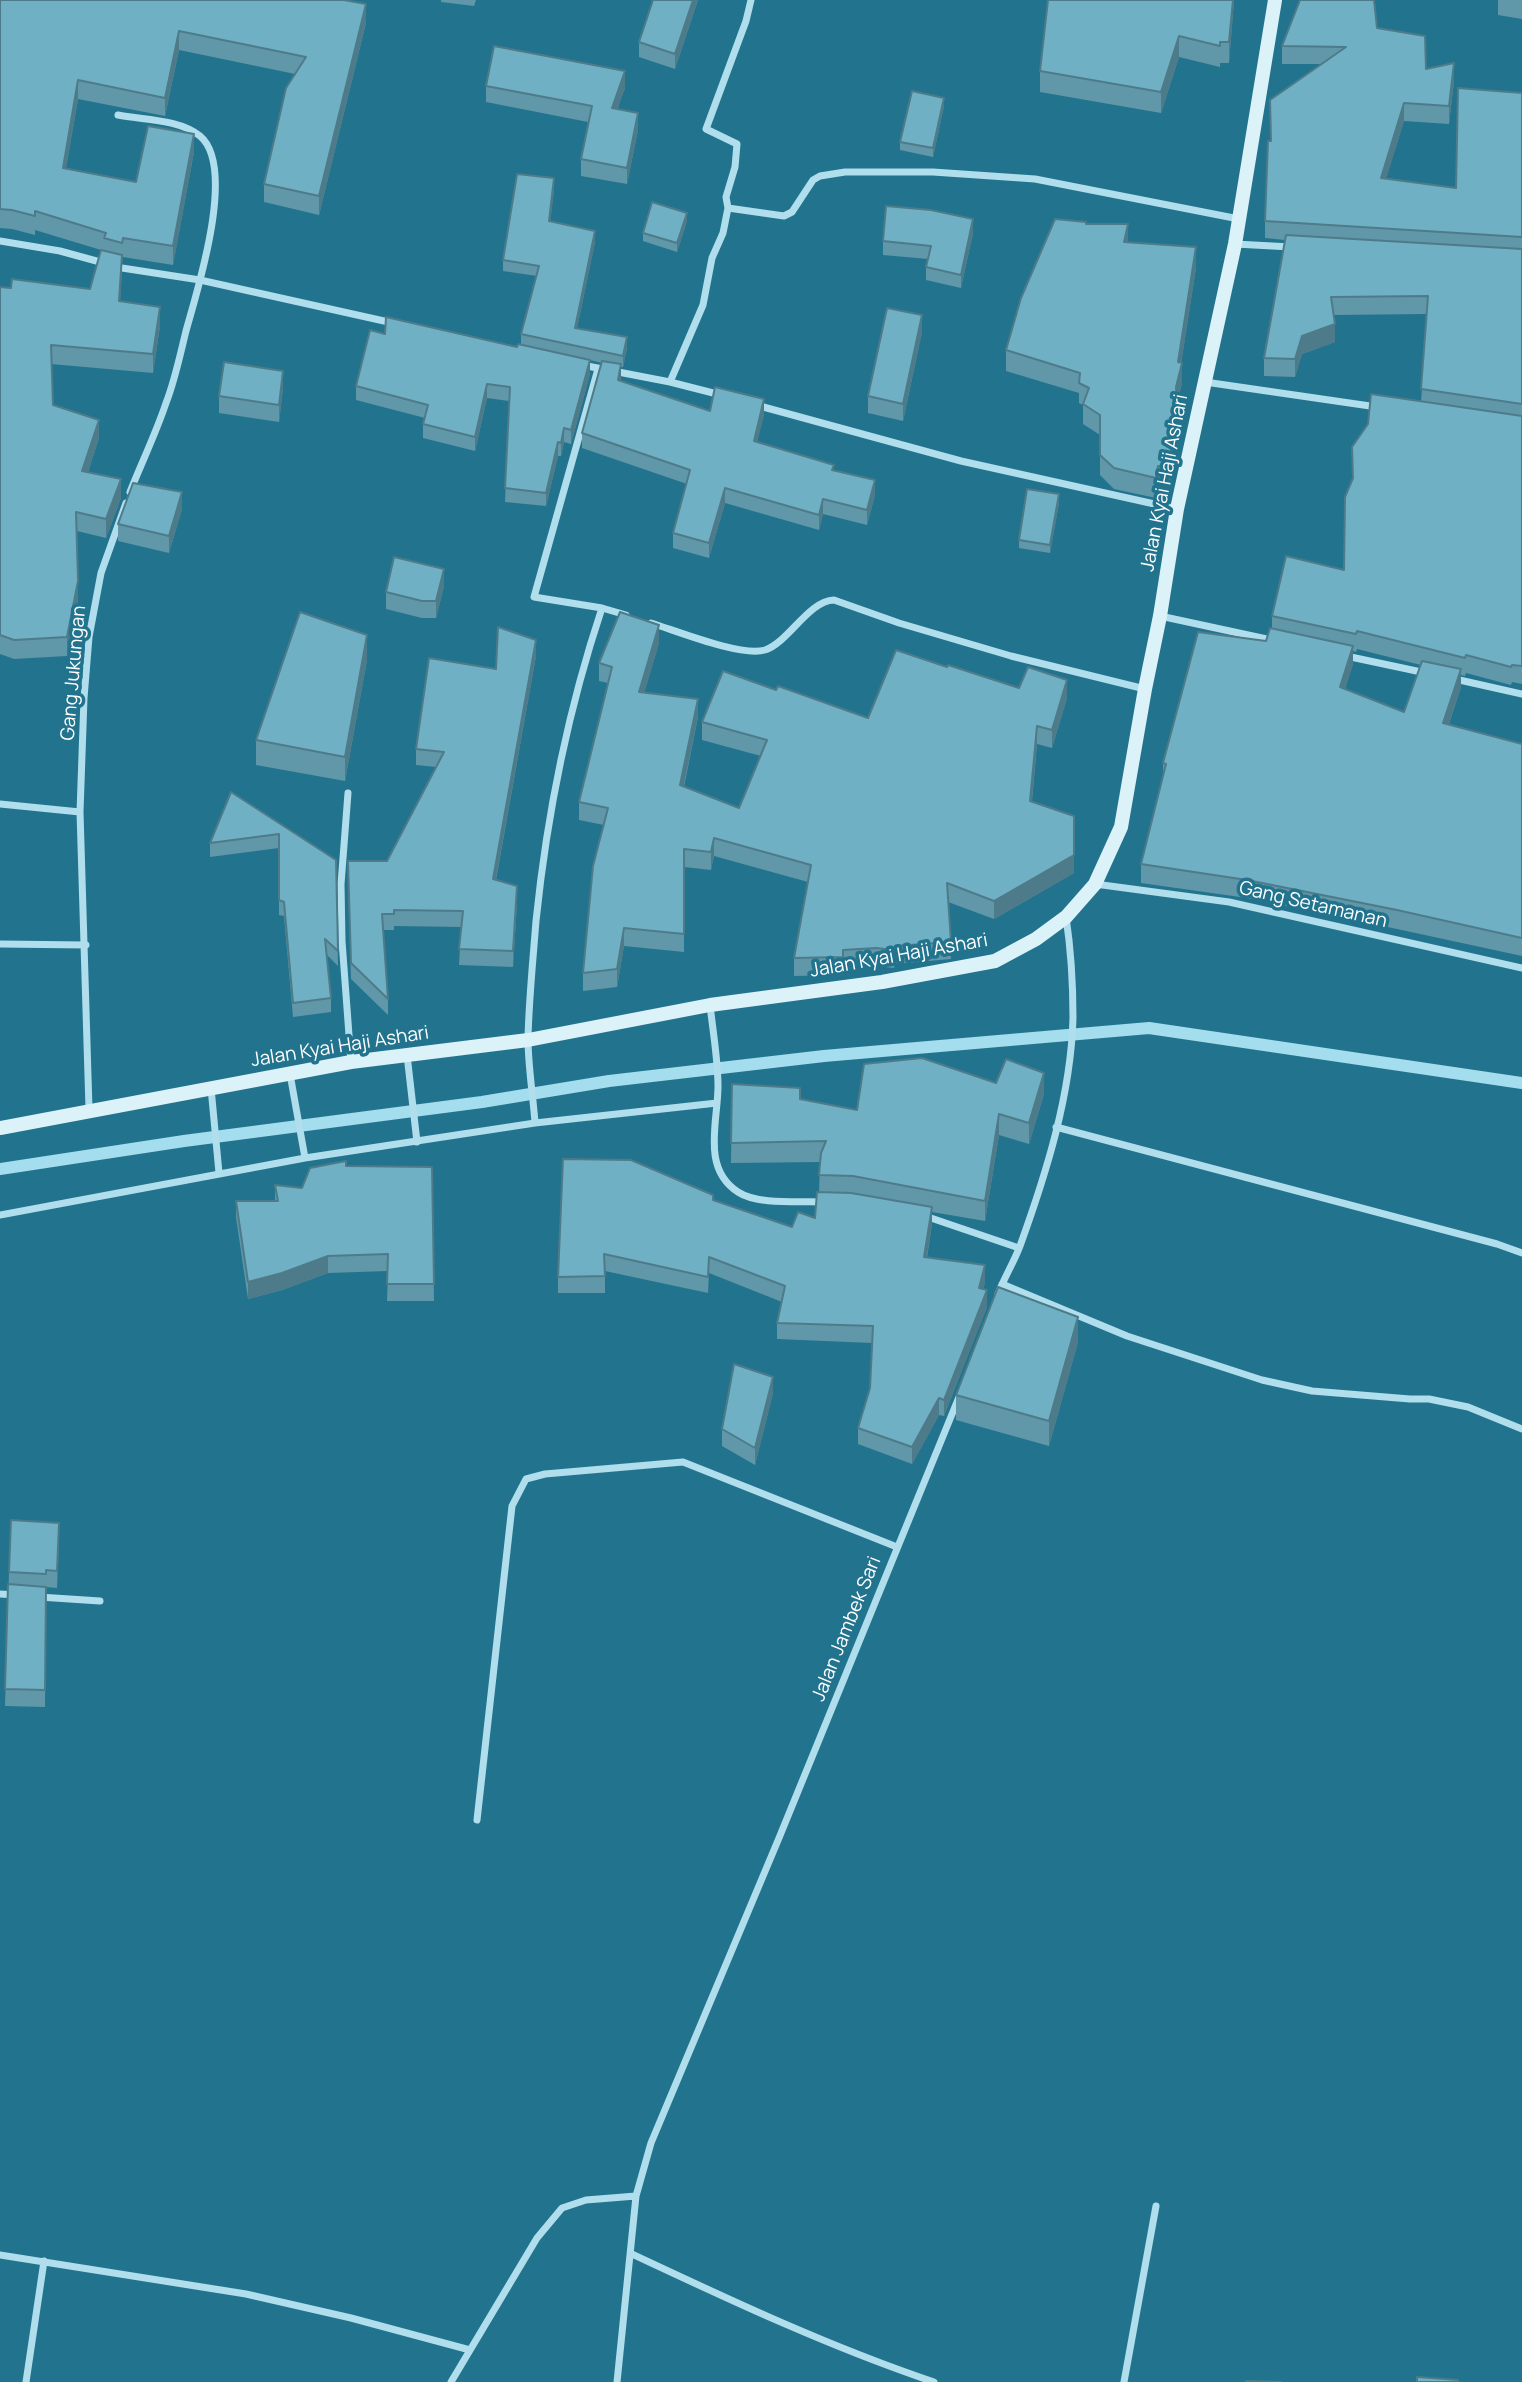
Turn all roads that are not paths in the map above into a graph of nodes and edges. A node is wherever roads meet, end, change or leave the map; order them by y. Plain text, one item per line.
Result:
1 (751, 0) edge
2 (1275, 0) edge
3 (118, 115) dead end
4 (728, 208) junction
5 (1239, 219) junction
6 (0, 241) edge
7 (1235, 244) junction
8 (1303, 247) edge
9 (200, 280) junction
10 (399, 325) edge
11 (572, 363) edge
12 (598, 369) junction
13 (670, 382) junction
14 (1204, 382) junction
15 (723, 396) edge
16 (750, 403) edge
17 (1384, 408) edge
18 (1177, 509) junction
19 (602, 608) junction
20 (629, 616) edge
21 (1160, 616) junction
22 (642, 620) edge
23 (1285, 643) edge
24 (1338, 654) edge
25 (1430, 674) edge
26 (1443, 677) edge
27 (1145, 689) junction
28 (1522, 694) edge
29 (348, 793) dead end
30 (0, 804) edge
31 (80, 812) junction
32 (1095, 884) junction
33 (1066, 917) junction
34 (0, 944) edge
35 (86, 945) junction
36 (1522, 968) edge
37 (710, 1005) junction
38 (528, 1040) junction
39 (407, 1054) junction
40 (351, 1062) junction
41 (290, 1073) junction
42 (211, 1087) junction
43 (717, 1103) junction
44 (89, 1110) junction
45 (535, 1123) junction
46 (1056, 1126) junction
47 (0, 1128) edge
48 (418, 1142) junction
49 (305, 1158) junction
50 (219, 1172) junction
51 (826, 1202) edge
52 (0, 1215) edge
53 (920, 1215) edge
54 (1019, 1248) junction
55 (1522, 1252) edge
56 (1002, 1284) junction
57 (997, 1297) edge
58 (964, 1383) edge
59 (1522, 1429) edge
60 (897, 1547) junction
61 (0, 1594) edge
62 (100, 1601) dead end
63 (477, 1820) dead end
64 (636, 2196) junction
65 (1156, 2206) dead end
66 (632, 2254) junction
67 (0, 2255) edge
68 (44, 2261) junction
69 (470, 2350) junction
70 (26, 2382) edge
71 (451, 2382) edge
72 (617, 2382) edge
73 (934, 2382) edge
74 (1124, 2382) edge

1 - 4 street
2 - 5 main road, Jalan Kyai Haji Ashari
3 - 9 street, Gang Jukungan
4 - 5 street
4 - 13 street
5 - 7 main road, Jalan Kyai Haji Ashari
6 - 9 street
7 - 8 street
7 - 14 main road, Jalan Kyai Haji Ashari
9 - 10 street
9 - 31 street, Gang Jukungan
11 - 12 street
12 - 13 street
12 - 19 street
13 - 15 street
14 - 17 street
14 - 18 main road, Jalan Kyai Haji Ashari
16 - 18 street
18 - 21 main road, Jalan Kyai Haji Ashari
19 - 20 street
19 - 38 street
21 - 23 street
21 - 27 main road, Jalan Kyai Haji Ashari
22 - 27 street
24 - 25 street
26 - 28 street
27 - 32 main road, Jalan Kyai Haji Ashari
29 - 40 street
30 - 31 street
31 - 35 street, Gang Jukungan
32 - 33 main road, Jalan Kyai Haji Ashari
32 - 36 street, Gang Setamanan
33 - 37 main road, Jalan Kyai Haji Ashari
33 - 46 street
34 - 35 street
35 - 44 street, Gang Jukungan
37 - 38 main road, Jalan Kyai Haji Ashari
37 - 43 street
38 - 39 main road, Jalan Kyai Haji Ashari
38 - 45 street
39 - 40 main road, Jalan Kyai Haji Ashari
39 - 48 street
40 - 41 main road, Jalan Kyai Haji Ashari
41 - 42 main road, Jalan Kyai Haji Ashari
41 - 49 street
42 - 44 main road, Jalan Kyai Haji Ashari
42 - 50 street
43 - 45 street
43 - 51 street
44 - 47 main road, Jalan Kyai Haji Ashari
45 - 48 street
46 - 54 street
46 - 55 street
48 - 49 street
49 - 50 street
50 - 52 street
53 - 54 street
54 - 56 street
56 - 57 street
56 - 59 street
58 - 60 street, Jalan Jambek Sari
60 - 63 street
60 - 64 street, Jalan Jambek Sari
61 - 62 street
64 - 66 street, Jalan Jambek Sari
64 - 69 street
65 - 74 street
66 - 72 street, Jalan Jambek Sari
66 - 73 street
67 - 68 street
68 - 69 street
68 - 70 street
69 - 71 street

